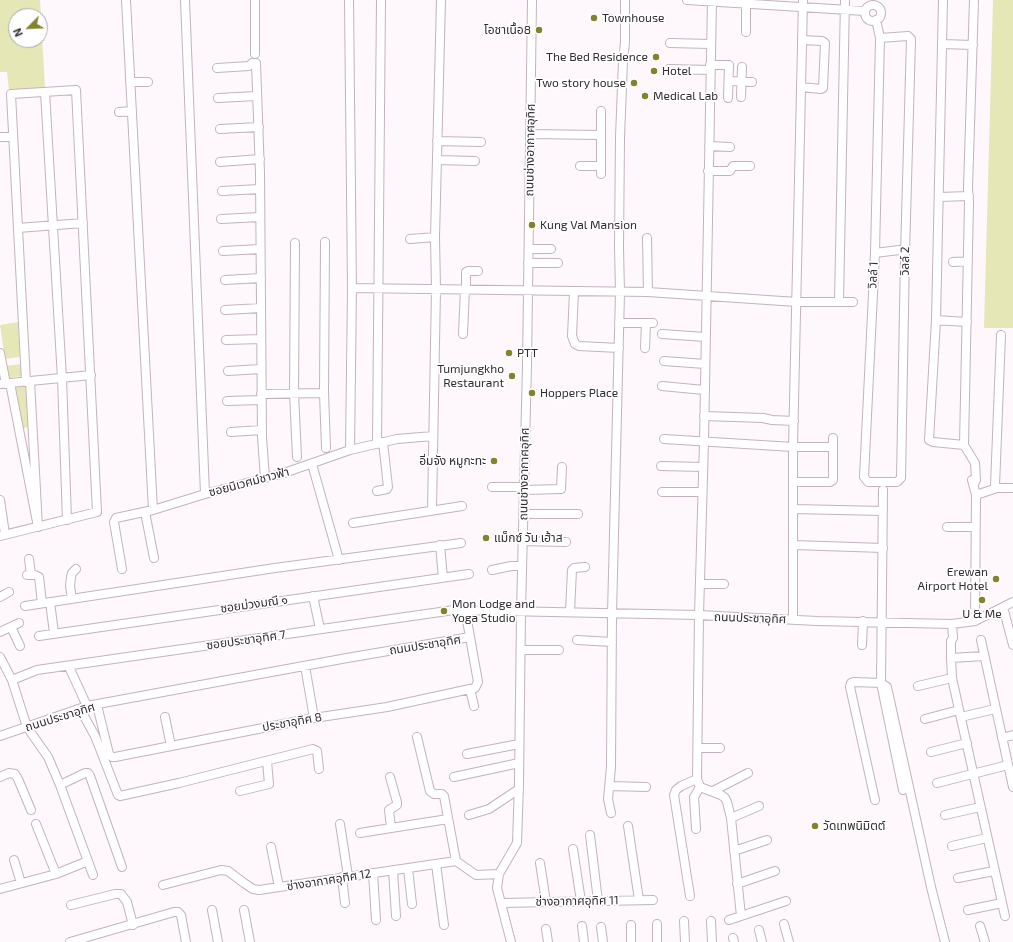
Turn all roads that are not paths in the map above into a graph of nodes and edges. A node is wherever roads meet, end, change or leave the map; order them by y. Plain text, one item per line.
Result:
1 (126, 0) edge
2 (185, 0) edge
3 (256, 0) edge
4 (349, 0) edge
5 (381, 0) edge
6 (441, 0) edge
7 (532, 0) edge
8 (625, 0) edge
9 (687, 0) edge
10 (712, 0) edge
11 (845, 0) edge
12 (943, 0) edge
13 (974, 0) edge
14 (746, 3) junction
15 (803, 3) edge
16 (876, 3) edge
17 (844, 10) junction
18 (865, 11) junction
19 (876, 20) junction
20 (746, 32) dead end
21 (880, 38) junction
22 (802, 40) junction
23 (670, 43) dead end
24 (711, 44) junction
25 (942, 44) junction
26 (973, 45) junction
27 (254, 63) junction
28 (710, 67) junction
29 (742, 67) dead end
30 (218, 68) dead end
31 (669, 69) dead end
32 (729, 81) junction
33 (130, 82) junction
34 (148, 82) dead end
35 (741, 82) junction
36 (752, 82) dead end
37 (801, 87) junction
38 (45, 92) junction
39 (257, 96) junction
40 (741, 97) dead end
41 (218, 98) dead end
42 (728, 98) dead end
43 (132, 111) junction
44 (601, 111) dead end
45 (119, 112) dead end
46 (259, 127) junction
47 (220, 129) dead end
48 (530, 134) junction
49 (600, 135) junction
50 (0, 137) edge
51 (13, 137) junction
52 (438, 141) junction
53 (481, 142) dead end
54 (709, 146) junction
55 (730, 147) dead end
56 (260, 159) junction
57 (437, 160) junction
58 (475, 161) dead end
59 (220, 162) dead end
60 (580, 166) dead end
61 (750, 166) dead end
62 (708, 170) junction
63 (260, 189) junction
64 (222, 190) dead end
65 (969, 196) junction
66 (939, 197) junction
67 (260, 217) junction
68 (221, 219) dead end
69 (83, 223) junction
70 (53, 225) junction
71 (18, 228) junction
72 (435, 237) junction
73 (647, 238) dead end
74 (410, 239) dead end
75 (325, 242) dead end
76 (295, 243) dead end
77 (260, 249) junction
78 (529, 249) junction
79 (551, 249) dead end
80 (223, 251) dead end
81 (875, 253) junction
82 (905, 254) junction
83 (968, 261) junction
84 (953, 262) dead end
85 (528, 263) junction
86 (558, 263) dead end
87 (478, 271) dead end
88 (260, 278) junction
89 (225, 280) dead end
90 (352, 288) junction
91 (378, 288) junction
92 (436, 289) junction
93 (465, 289) junction
94 (528, 290) junction
95 (574, 292) junction
96 (648, 292) junction
97 (620, 293) junction
98 (706, 295) junction
99 (796, 302) junction
100 (839, 302) junction
101 (853, 302) dead end
102 (261, 308) junction
103 (226, 310) dead end
104 (936, 320) junction
105 (967, 322) junction
106 (619, 324) junction
107 (463, 334) dead end
108 (662, 334) dead end
109 (1001, 335) dead end
110 (705, 337) junction
111 (261, 339) junction
112 (226, 340) dead end
113 (619, 348) junction
114 (645, 348) dead end
115 (0, 353) edge
116 (664, 361) dead end
117 (705, 364) junction
118 (261, 369) junction
119 (228, 371) dead end
120 (92, 375) junction
121 (62, 378) junction
122 (28, 382) junction
123 (5, 384) edge
124 (662, 386) dead end
125 (704, 390) junction
126 (294, 393) junction
127 (324, 393) junction
128 (261, 397) junction
129 (227, 401) dead end
130 (704, 416) junction
131 (794, 421) junction
132 (262, 430) junction
133 (231, 432) dead end
134 (433, 436) junction
135 (664, 438) dead end
136 (833, 438) dead end
137 (380, 442) junction
138 (704, 442) junction
139 (964, 445) junction
140 (793, 447) junction
141 (833, 447) junction
142 (326, 448) dead end
143 (350, 450) junction
144 (297, 456) dead end
145 (312, 464) junction
146 (661, 466) dead end
147 (703, 466) junction
148 (562, 467) dead end
149 (265, 478) junction
150 (794, 482) junction
151 (897, 482) joint
152 (492, 487) dead end
153 (524, 488) junction
154 (997, 488) junction
155 (1013, 488) edge
156 (883, 490) dead end
157 (377, 491) dead end
158 (662, 492) dead end
159 (702, 492) junction
160 (205, 494) junction
161 (976, 495) junction
162 (0, 500) edge
163 (462, 506) dead end
164 (794, 509) junction
165 (432, 510) junction
166 (149, 511) junction
167 (883, 511) junction
168 (524, 514) junction
169 (578, 514) dead end
170 (67, 520) junction
171 (353, 523) dead end
172 (38, 527) junction
173 (947, 527) dead end
174 (975, 527) junction
175 (2, 535) edge
176 (523, 541) junction
177 (461, 542) dead end
178 (566, 542) dead end
179 (440, 545) junction
180 (793, 545) junction
181 (883, 548) junction
182 (154, 558) dead end
183 (29, 559) dead end
184 (339, 560) junction
185 (522, 566) junction
186 (585, 567) dead end
187 (76, 569) dead end
188 (122, 569) dead end
189 (492, 570) dead end
190 (469, 574) dead end
191 (443, 578) junction
192 (700, 584) junction
193 (724, 584) dead end
194 (9, 592) dead end
195 (313, 596) junction
196 (0, 597) edge
197 (72, 599) junction
198 (1013, 602) edge
199 (46, 603) junction
200 (25, 606) dead end
201 (1003, 607) junction
202 (465, 609) junction
203 (521, 612) junction
204 (570, 612) junction
205 (612, 614) junction
206 (699, 615) junction
207 (793, 619) junction
208 (863, 621) junction
209 (974, 621) junction
210 (19, 622) dead end
211 (882, 622) junction
212 (952, 626) junction
213 (11, 627) junction
214 (320, 629) junction
215 (0, 632) edge
216 (54, 633) junction
217 (39, 636) dead end
218 (470, 637) junction
219 (577, 640) dead end
220 (981, 640) dead end
221 (612, 642) junction
222 (862, 645) dead end
223 (1013, 645) edge
224 (20, 646) dead end
225 (521, 650) junction
226 (559, 650) dead end
227 (984, 656) junction
228 (0, 657) edge
229 (950, 658) junction
230 (305, 666) junction
231 (69, 667) junction
232 (952, 678) junction
233 (12, 680) junction
234 (881, 684) junction
235 (918, 686) dead end
236 (470, 689) junction
237 (97, 705) junction
238 (474, 706) dead end
239 (83, 707) junction
240 (995, 709) junction
241 (960, 714) junction
242 (164, 717) dead end
243 (314, 718) junction
244 (925, 719) dead end
245 (27, 727) junction
246 (1013, 735) edge
247 (0, 736) edge
248 (417, 737) dead end
249 (1002, 738) junction
250 (967, 743) junction
251 (519, 744) junction
252 (171, 746) junction
253 (698, 748) junction
254 (720, 748) dead end
255 (931, 752) dead end
256 (467, 754) dead end
257 (267, 761) junction
258 (519, 763) junction
259 (1008, 765) junction
260 (319, 768) dead end
261 (748, 773) dead end
262 (974, 774) junction
263 (0, 777) edge
264 (390, 777) dead end
265 (454, 777) dead end
266 (697, 778) junction
267 (937, 783) dead end
268 (60, 785) junction
269 (610, 786) junction
270 (646, 787) dead end
271 (700, 787) junction
272 (1013, 787) edge
273 (519, 789) junction
274 (903, 790) dead end
275 (240, 791) dead end
276 (713, 791) junction
277 (875, 800) dead end
278 (759, 806) dead end
279 (980, 807) junction
280 (31, 810) dead end
281 (611, 813) dead end
282 (469, 815) dead end
283 (945, 815) dead end
284 (731, 818) junction
285 (448, 820) junction
286 (36, 824) dead end
287 (340, 824) dead end
288 (628, 826) dead end
289 (391, 828) junction
290 (696, 829) dead end
291 (360, 833) dead end
292 (590, 835) dead end
293 (987, 838) junction
294 (767, 840) dead end
295 (952, 846) dead end
296 (272, 847) dead end
297 (573, 849) dead end
298 (734, 851) junction
299 (14, 860) dead end
300 (88, 861) junction
301 (456, 861) junction
302 (540, 863) dead end
303 (436, 864) junction
304 (122, 867) dead end
305 (408, 869) junction
306 (393, 870) junction
307 (775, 871) dead end
308 (994, 871) junction
309 (373, 873) junction
310 (56, 874) junction
311 (499, 874) junction
312 (93, 875) dead end
313 (345, 877) junction
314 (958, 878) dead end
315 (21, 883) junction
316 (737, 884) junction
317 (163, 885) dead end
318 (279, 887) junction
319 (0, 889) edge
320 (690, 896) dead end
321 (639, 900) junction
322 (653, 900) dead end
323 (580, 901) junction
324 (598, 901) junction
325 (786, 901) dead end
326 (546, 902) junction
327 (345, 903) dead end
328 (501, 903) junction
329 (1002, 903) junction
330 (412, 904) dead end
331 (71, 905) dead end
332 (212, 910) dead end
333 (244, 910) dead end
334 (968, 910) dead end
335 (396, 916) dead end
336 (740, 916) junction
337 (1005, 916) dead end
338 (376, 920) dead end
339 (729, 920) dead end
340 (684, 921) dead end
341 (711, 922) dead end
342 (657, 924) dead end
343 (784, 924) dead end
344 (133, 925) junction
345 (444, 925) dead end
346 (631, 925) dead end
347 (582, 926) dead end
348 (980, 926) dead end
349 (601, 927) dead end
350 (546, 929) dead end
351 (759, 930) dead end
352 (70, 942) edge
353 (186, 942) edge
354 (218, 942) edge
355 (250, 942) edge
356 (510, 942) edge
357 (548, 942) edge
358 (584, 942) edge
359 (603, 942) edge
360 (631, 942) edge
361 (657, 942) edge
362 (685, 942) edge
363 (712, 942) edge
364 (762, 942) edge
365 (789, 942) edge
366 (945, 942) edge
367 (985, 942) edge

1 - 33 street
2 - 160 street
3 - 27 street
4 - 90 street
5 - 91 street
6 - 52 street
7 - 48 street, ถนนช่างอากาศอุทิศ
8 - 97 street
9 - 10 street
10 - 14 street
10 - 24 street
11 - 17 street
12 - 25 street
13 - 26 street
14 - 15 street
14 - 20 street
15 - 17 street
15 - 22 street
16 - 18 street
16 - 19 street
17 - 18 street
17 - 100 street
18 - 19 street
19 - 21 street, วิลล์ 1
21 - 81 street, วิลล์ 1
21 - 82 street, วิลล์ 2
22 - 37 street
22 - 37 street
23 - 24 street
24 - 28 street
25 - 26 street
25 - 66 street
26 - 65 street
27 - 30 street
27 - 39 street
28 - 31 street
28 - 32 street
28 - 54 street
29 - 35 street
32 - 35 street
32 - 42 street
33 - 34 street
33 - 43 street
35 - 36 street
35 - 40 street
37 - 99 street
38 - 51 street
38 - 69 street
38 - 70 street
39 - 41 street
39 - 46 street
43 - 45 street
43 - 166 street
44 - 49 street
46 - 47 street
46 - 56 street
48 - 49 street
48 - 78 street, ถนนช่างอากาศอุทิศ
49 - 60 street
50 - 51 street
51 - 71 street
52 - 53 street
52 - 57 street
54 - 55 street
54 - 62 street
56 - 59 street
56 - 63 street
57 - 58 street
57 - 72 street
61 - 62 street
62 - 98 street
63 - 64 street
63 - 67 street
65 - 66 street
65 - 83 street
66 - 104 street
67 - 68 street
67 - 77 street
69 - 70 street
69 - 120 street
70 - 71 street
70 - 121 street
71 - 122 street
72 - 74 street
72 - 92 street
73 - 96 street
75 - 127 street
76 - 126 street
77 - 80 street
77 - 88 street
78 - 79 street
78 - 85 street, ถนนช่างอากาศอุทิศ
81 - 82 street
81 - 151 street, วิลล์ 1
82 - 151 street, วิลล์ 2
83 - 84 street
83 - 105 street
85 - 86 street
85 - 94 street, ถนนช่างอากาศอุทิศ
87 - 93 street
88 - 89 street
88 - 102 street
90 - 91 street
90 - 143 street
91 - 92 street
91 - 137 street
92 - 93 street
92 - 134 street
93 - 94 street
93 - 107 street
94 - 95 street
94 - 153 street, ถนนช่างอากาศอุทิศ
95 - 97 street
95 - 113 street
96 - 97 street
96 - 98 street
97 - 106 street
98 - 99 street
98 - 110 street
99 - 100 street
99 - 131 street
100 - 101 street
102 - 103 street
102 - 111 street
104 - 105 street
104 - 139 street
105 - 139 street
106 - 113 street
106 - 114 street
108 - 110 street
109 - 154 street
110 - 117 street
111 - 112 street
111 - 118 street
113 - 205 street
115 - 123 street
116 - 117 street
117 - 125 street
118 - 119 street
118 - 128 street
120 - 121 street
120 - 170 street
121 - 122 street
121 - 170 street
122 - 123 street
122 - 172 street
123 - 172 street
124 - 125 street
125 - 130 street
126 - 127 street
126 - 128 street
126 - 144 street
127 - 142 street
128 - 129 street
128 - 132 street
130 - 131 street
130 - 138 street
131 - 140 street
132 - 133 street
132 - 149 street
134 - 137 street, ซอยนิเวศม์ชาวฟ้า
134 - 165 street
135 - 138 street
136 - 141 street
137 - 143 street, ซอยนิเวศม์ชาวฟ้า
137 - 157 street
138 - 140 street
138 - 147 street
139 - 161 street
140 - 141 street
140 - 150 street
141 - 150 street
143 - 145 street, ซอยนิเวศม์ชาวฟ้า
145 - 149 street, ซอยนิเวศม์ชาวฟ้า
145 - 184 street
146 - 147 street
147 - 159 street
148 - 153 street
149 - 160 street, ซอยนิเวศม์ชาวฟ้า
150 - 164 street
152 - 153 street
153 - 168 street, ถนนช่างอากาศอุทิศ
154 - 155 street
154 - 161 street
156 - 167 street
158 - 159 street
159 - 192 street
160 - 166 street, ซอยนิเวศม์ชาวฟ้า
161 - 174 street
162 - 175 street
163 - 165 street
164 - 167 street
164 - 180 street
165 - 171 street
166 - 182 street
166 - 188 street, ซอยนิเวศม์ชาวฟ้า
167 - 181 street
168 - 169 street
168 - 176 street, ถนนช่างอากาศอุทิศ
170 - 172 street
172 - 175 street
173 - 174 street
174 - 209 street
176 - 178 street
176 - 185 street, ถนนช่างอากาศอุทิศ
177 - 179 street
179 - 184 street
179 - 191 street
180 - 181 street
180 - 207 street
181 - 211 street
183 - 199 street
184 - 197 street
185 - 189 street
185 - 203 street, ถนนช่างอากาศอุทิศ
186 - 204 street
187 - 197 street
190 - 191 street, ซอยม่วงมณี ๑
191 - 195 street, ซอยม่วงมณี ๑
192 - 193 street
192 - 206 street
194 - 196 street
195 - 214 street
195 - 216 street, ซอยม่วงมณี ๑
197 - 199 street
198 - 201 street, ถนนประชาอุทิศ
199 - 200 street
199 - 216 street
201 - 209 street, ถนนประชาอุทิศ
201 - 223 street
202 - 203 street, ถนนประชาอุทิศ
202 - 214 street, ซอยประชาอุทิศ 7
202 - 218 street, ถนนประชาอุทิศ
203 - 204 street, ถนนประชาอุทิศ
203 - 225 street, ถนนช่างอากาศอุทิศ
204 - 205 street, ถนนประชาอุทิศ
205 - 206 street, ถนนประชาอุทิศ
205 - 221 street
206 - 207 street, ถนนประชาอุทิศ
206 - 253 street
207 - 208 street, ถนนประชาอุทิศ
208 - 211 street, ถนนประชาอุทิศ
208 - 222 street
209 - 212 street, ถนนประชาอุทิศ
210 - 213 street
211 - 212 street, ถนนประชาอุทิศ
211 - 234 street
212 - 229 street
213 - 215 street
213 - 224 street
214 - 231 street, ซอยประชาอุทิศ 7
216 - 217 street, ซอยม่วงมณี ๑
218 - 230 street, ถนนประชาอุทิศ
218 - 236 street
219 - 221 street
220 - 227 street
221 - 269 street
225 - 226 street
225 - 251 street, ถนนช่างอากาศอุทิศ
227 - 229 street
227 - 240 street
228 - 233 street
229 - 232 street
230 - 237 street, ถนนประชาอุทิศ
230 - 243 street
231 - 233 street, ซอยประชาอุทิศ 7
231 - 239 street
232 - 235 street
232 - 241 street
233 - 245 street
234 - 274 street
234 - 277 street
234 - 366 street
236 - 238 street
236 - 243 street, ประชาอุทิศ 8
237 - 239 street, ถนนประชาอุทิศ
237 - 252 street, ประชาอุทิศ 8
239 - 245 street, ถนนประชาอุทิศ
239 - 257 street
240 - 241 street
240 - 249 street
241 - 244 street
241 - 250 street
242 - 252 street
243 - 252 street, ประชาอุทิศ 8
245 - 247 street, ถนนประชาอุทิศ
245 - 268 street
246 - 249 street
248 - 285 street
249 - 259 street
250 - 255 street
250 - 262 street
251 - 256 street
251 - 258 street, ถนนช่างอากาศอุทิศ
253 - 254 street
253 - 266 street
257 - 260 street
257 - 275 street
258 - 265 street
258 - 273 street, ถนนช่างอากาศอุทิศ
259 - 262 street
259 - 272 street
261 - 276 street
262 - 267 street
262 - 279 street
263 - 280 street
264 - 289 street
266 - 271 street
266 - 320 street
268 - 300 street
268 - 304 street
269 - 270 street
269 - 281 street
271 - 276 street
271 - 290 street
273 - 282 street
273 - 311 street, ถนนช่างอากาศอุทิศ
276 - 284 street
278 - 284 street
279 - 283 street
279 - 293 street
284 - 298 street
285 - 289 street
285 - 301 street
286 - 310 street
287 - 313 street
288 - 321 street
289 - 291 street
292 - 324 street
293 - 295 street
293 - 308 street
294 - 298 street
296 - 318 street
297 - 323 street
298 - 316 street
299 - 315 street
300 - 310 street
300 - 312 street
301 - 303 street, ช่างอากาศอุทิศ 12
301 - 311 street
302 - 326 street
303 - 305 street, ช่างอากาศอุทิศ 12
303 - 345 street
305 - 306 street, ช่างอากาศอุทิศ 12
305 - 330 street
306 - 309 street, ช่างอากาศอุทิศ 12
306 - 335 street
307 - 316 street
308 - 314 street
308 - 329 street
309 - 313 street, ช่างอากาศอุทิศ 12
309 - 338 street
310 - 315 street
311 - 328 street, ถนนช่างอากาศอุทิศ
313 - 318 street, ช่างอากาศอุทิศ 12
313 - 327 street
315 - 319 street
316 - 336 street
317 - 318 street, ช่างอากาศอุทิศ 12
321 - 322 street, ช่างอากาศอุทิศ 11
321 - 324 street, ช่างอากาศอุทิศ 11
323 - 324 street, ช่างอากาศอุทิศ 11
323 - 326 street, ช่างอากาศอุทิศ 11
325 - 336 street
326 - 328 street, ช่างอากาศอุทิศ 11
328 - 356 street, ถนนช่างอากาศอุทิศ
329 - 334 street
329 - 337 street
331 - 344 street
332 - 354 street
333 - 355 street
336 - 339 street
340 - 362 street
341 - 363 street
342 - 361 street
343 - 365 street
344 - 352 street
344 - 353 street
346 - 360 street
347 - 358 street
348 - 367 street
349 - 359 street
350 - 357 street
351 - 364 street

